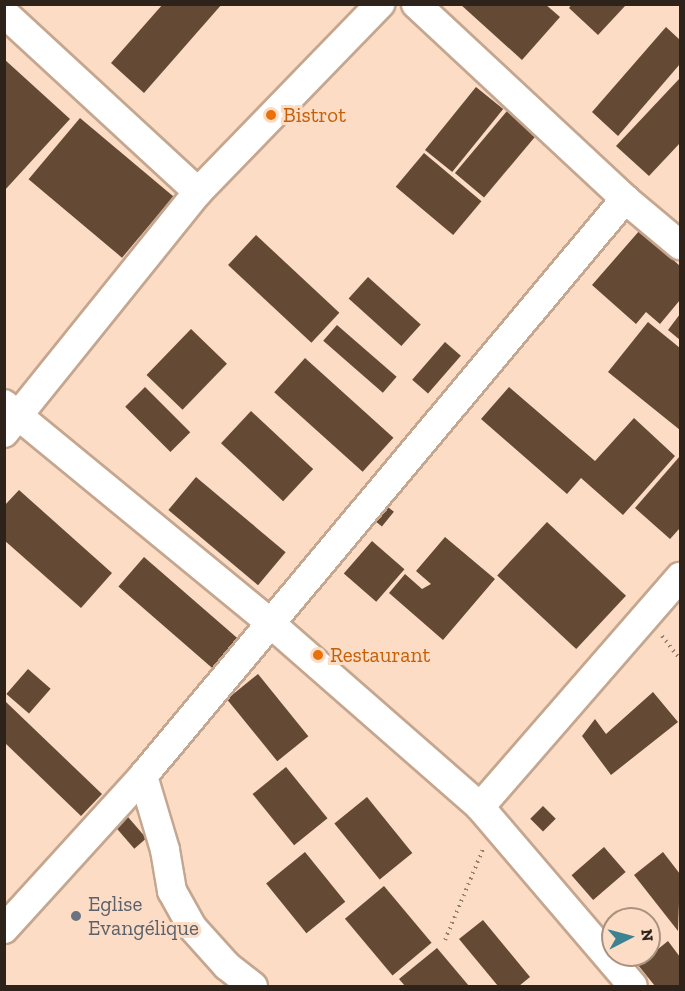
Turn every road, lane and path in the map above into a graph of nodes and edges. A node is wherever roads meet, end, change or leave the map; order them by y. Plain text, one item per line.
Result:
1 (380, 4) edge
2 (416, 4) edge
3 (4, 13) edge
4 (198, 192) junction
5 (625, 199) junction
6 (681, 245) edge
7 (9, 418) edge
8 (681, 577) edge
9 (269, 622) junction
10 (142, 776) junction
11 (487, 815) junction
12 (4, 929) edge
13 (445, 940) dead end
14 (253, 987) edge
15 (633, 987) edge

1 - 4 street
2 - 5 street
3 - 4 street
4 - 7 street
5 - 6 street
5 - 9 street
7 - 9 street
8 - 11 street
9 - 10 street
9 - 11 street
10 - 12 street
10 - 14 street
11 - 13 path
11 - 15 street

